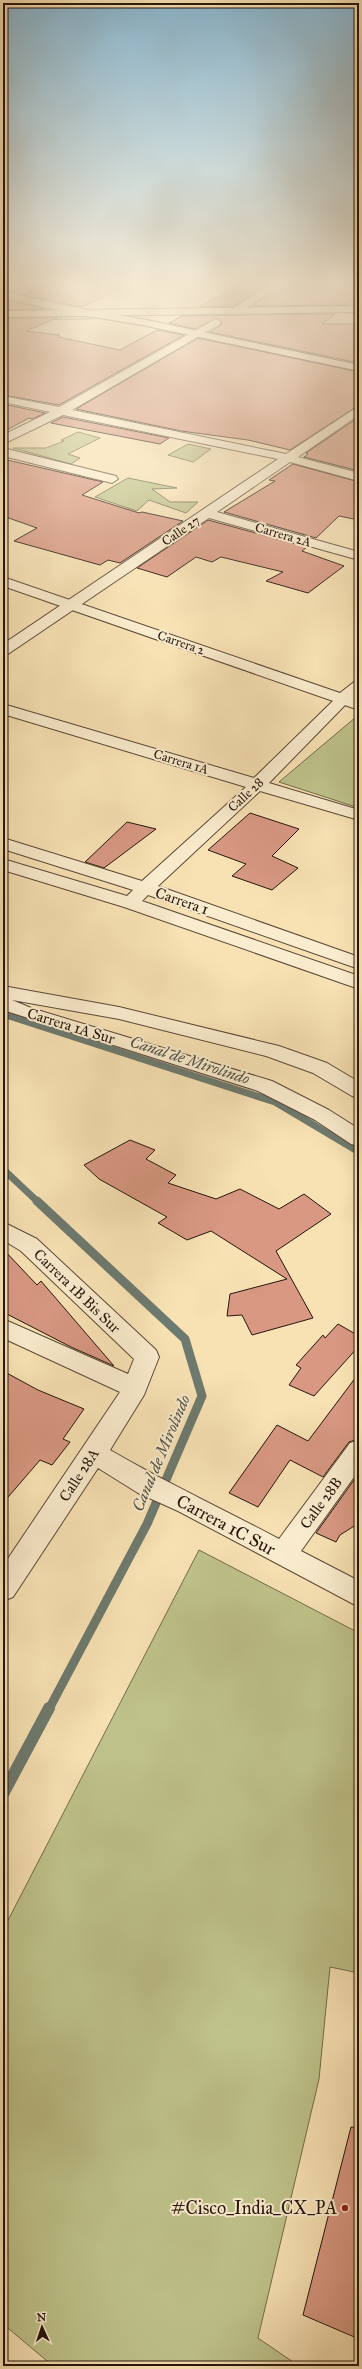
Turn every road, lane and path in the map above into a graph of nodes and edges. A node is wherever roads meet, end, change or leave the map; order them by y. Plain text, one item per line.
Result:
1 (90, 395) edge
2 (3, 399) edge
3 (359, 410) edge
4 (61, 411) junction
5 (3, 440) edge
6 (3, 452) edge
7 (289, 458) junction
8 (359, 477) edge
9 (112, 479) dead end
10 (207, 513) junction
11 (359, 556) edge
12 (3, 566) edge
13 (3, 581) edge
14 (86, 595) junction
15 (71, 605) junction
16 (227, 644) junction
17 (3, 651) edge
18 (213, 655) junction
19 (270, 659) dead end
20 (352, 689) edge
21 (359, 705) edge
22 (3, 709) edge
23 (257, 785) junction
24 (359, 815) edge
25 (3, 843) edge
26 (3, 864) edge
27 (145, 888) junction
28 (130, 903) junction
29 (357, 974) edge
30 (3, 992) edge
31 (3, 1003) edge
32 (359, 1090) edge
33 (359, 1139) edge
34 (3, 1230) edge
35 (3, 1328) edge
36 (147, 1357) joint
37 (135, 1388) junction
38 (359, 1450) edge
39 (94, 1453) junction
40 (282, 1555) junction
41 (4, 1587) edge
42 (359, 1595) edge

1 - 4 street
2 - 4 street
3 - 7 street, Calle 27
4 - 5 street
4 - 7 street
6 - 9 street
7 - 8 street
7 - 10 street, Calle 27
10 - 11 street, Carrera 2A
10 - 14 street, Calle 27
12 - 14 street, Carrera 2
13 - 15 street, Carrera 2
14 - 15 street, Calle 27
14 - 16 street, Carrera 2
15 - 17 street, Calle 27
15 - 18 street, Carrera 2
16 - 18 street
16 - 19 street, Carrera 2
18 - 20 street, Carrera 2
20 - 21 street, Carrera 2
20 - 23 street, Calle 28
22 - 23 street, Carrera 1A
23 - 24 street, Carrera 1A
23 - 27 street, Calle 28
25 - 27 street, Carrera 1
26 - 28 street, Carrera 1
27 - 28 street, Calle 28
27 - 29 street, Carrera 1
28 - 29 street, Carrera 1
30 - 32 street, Carrera 1A Sur
31 - 33 street, Carrera 1A Sur
34 - 36 street, Carrera 1B Bis Sur
35 - 37 street
36 - 37 street, Calle 28A
37 - 39 street, Calle 28A
38 - 40 street, Calle 28B
39 - 40 street, Carrera 1C Sur
39 - 41 street, Calle 28A
40 - 42 street, Carrera 1C Sur

